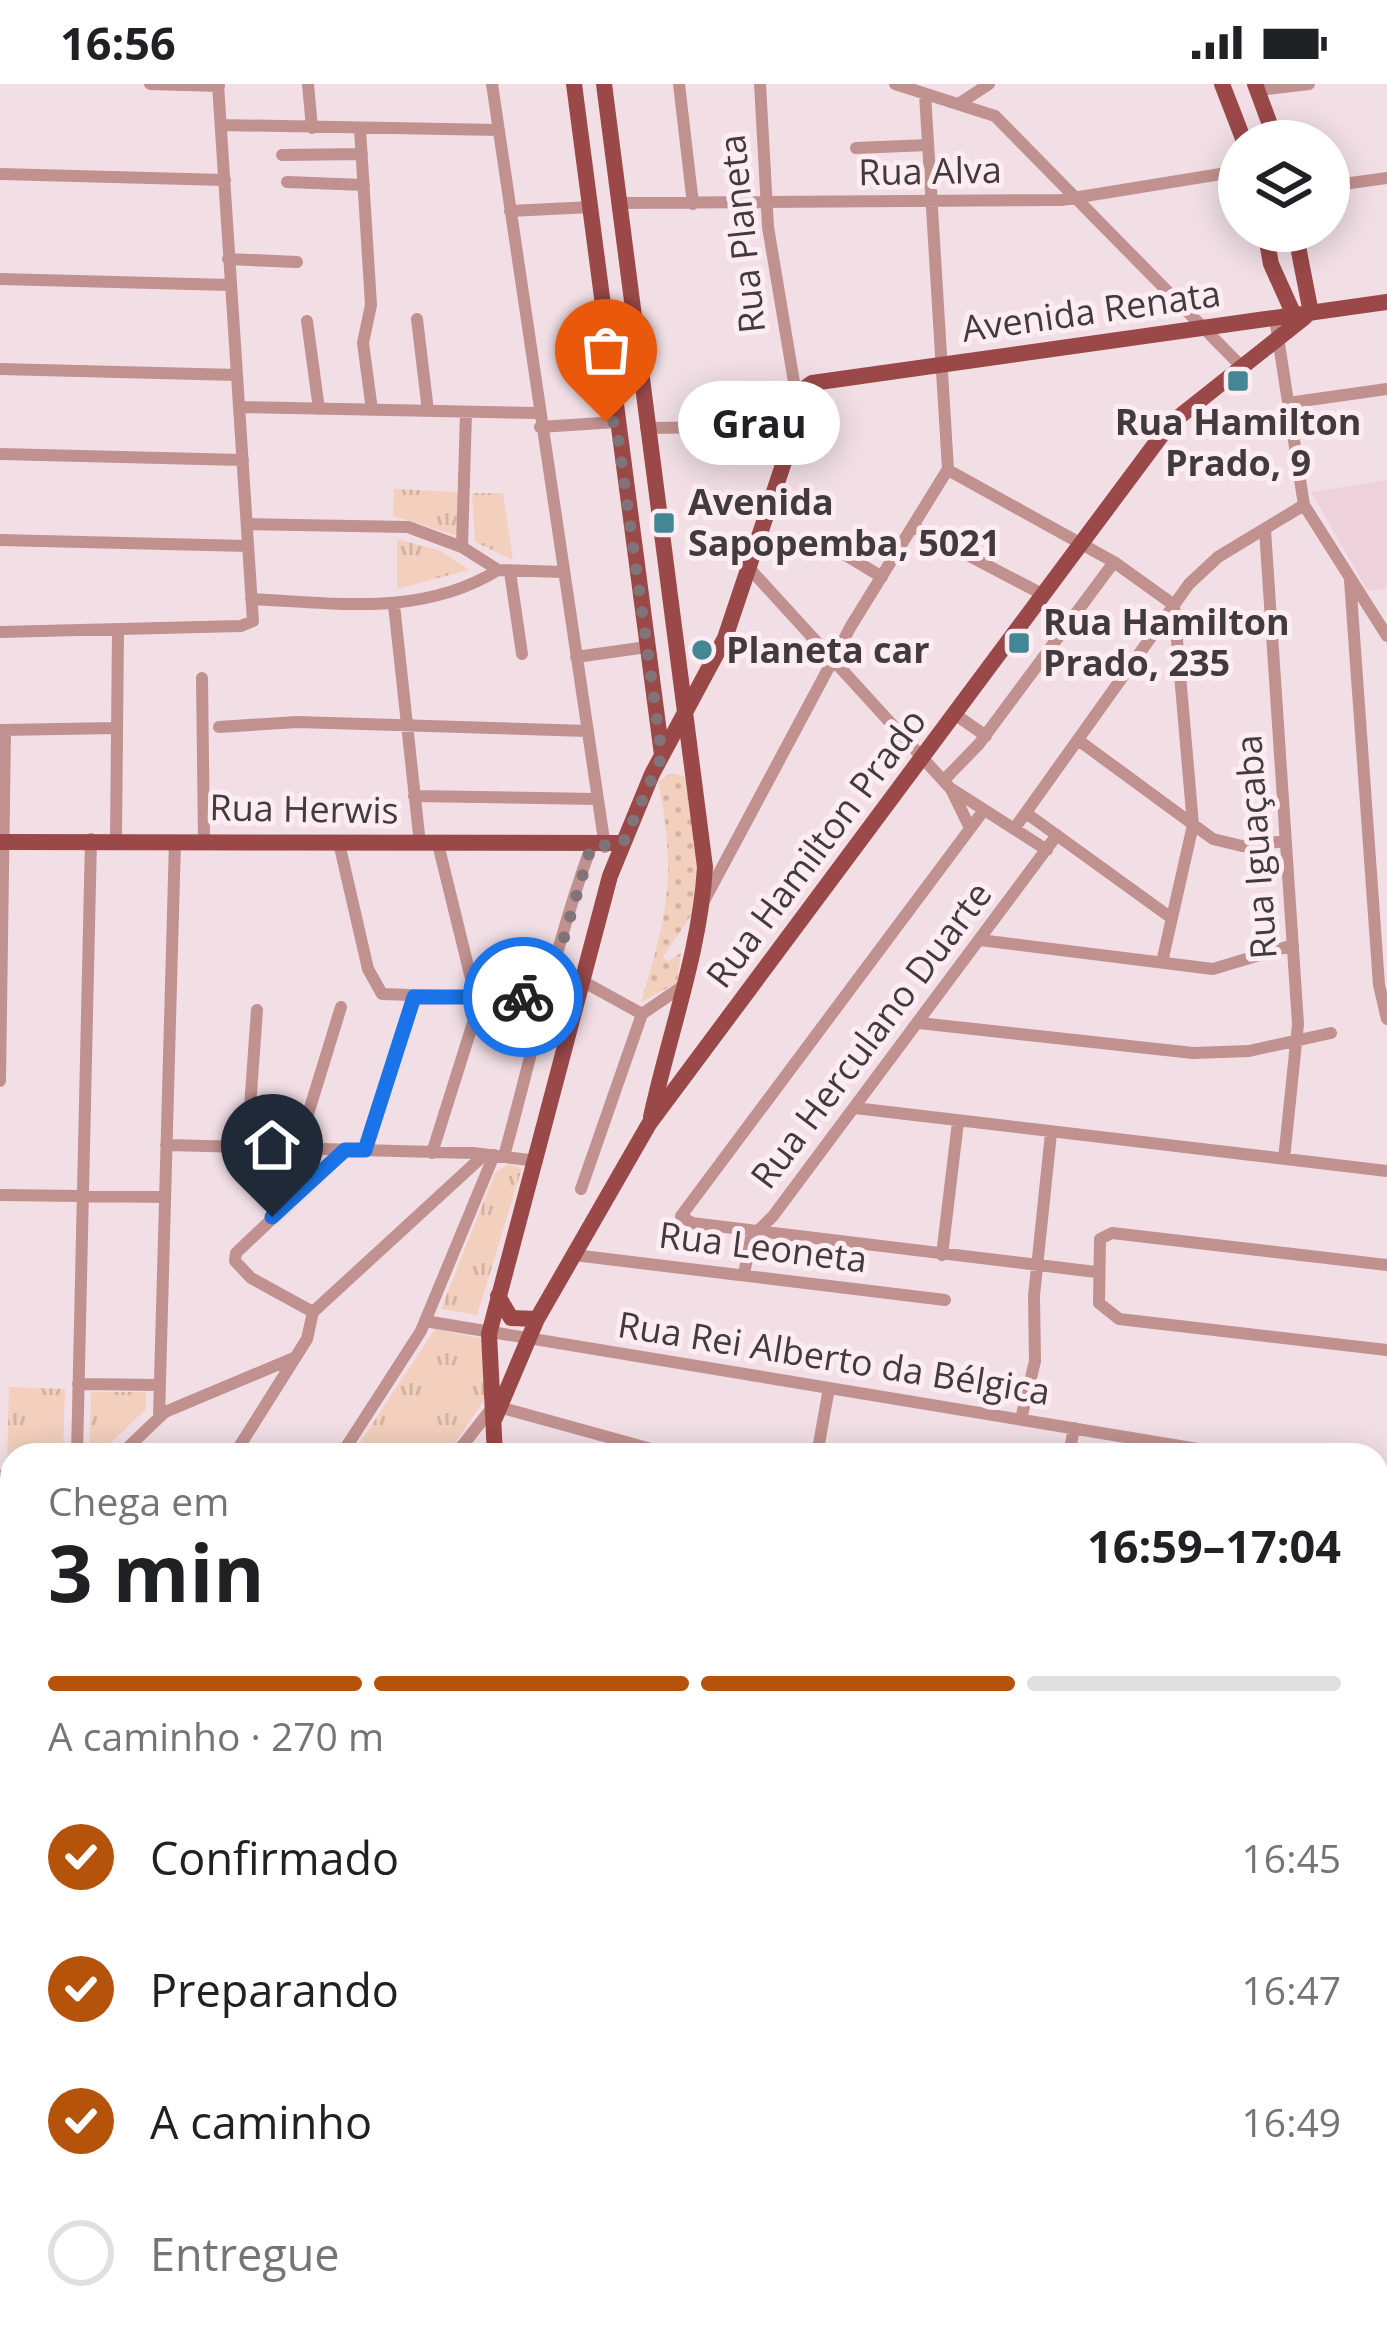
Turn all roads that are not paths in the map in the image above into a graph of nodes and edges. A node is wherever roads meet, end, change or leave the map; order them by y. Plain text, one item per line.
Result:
1 (150, 84) edge
2 (308, 84) edge
3 (492, 84) edge
4 (574, 84) edge
5 (604, 84) edge
6 (679, 84) edge
7 (760, 84) edge
8 (989, 84) edge
9 (1222, 84) edge
10 (1309, 84) edge
11 (219, 85) edge
12 (905, 85) edge
13 (1283, 85) edge
14 (1257, 87) edge
15 (925, 94) junction
16 (960, 103) junction
17 (1236, 120) edge
18 (1269, 120) edge
19 (221, 125) junction
20 (311, 128) junction
21 (360, 129) junction
22 (499, 130) junction
23 (928, 145) junction
24 (856, 148) dead end
25 (362, 154) junction
26 (282, 155) dead end
27 (0, 174) edge
28 (1218, 175) edge
29 (1387, 178) edge
30 (225, 180) junction
31 (287, 182) dead end
32 (1350, 183) edge
33 (364, 185) junction
34 (1081, 198) junction
35 (932, 201) junction
36 (619, 203) junction
37 (693, 204) junction
38 (766, 204) junction
39 (591, 207) junction
40 (510, 211) junction
41 (1269, 252) edge
42 (1299, 252) edge
43 (228, 259) junction
44 (297, 262) dead end
45 (1301, 262) junction
46 (1271, 264) junction
47 (0, 279) edge
48 (230, 285) junction
49 (1387, 302) edge
50 (417, 319) dead end
51 (1289, 320) junction
52 (307, 321) dead end
53 (1210, 328) junction
54 (944, 365) junction
55 (1240, 365) junction
56 (0, 369) edge
57 (237, 375) junction
58 (798, 385) junction
59 (1387, 389) edge
60 (1288, 403) junction
61 (239, 407) junction
62 (319, 409) junction
63 (372, 410) junction
64 (428, 411) junction
65 (466, 413) junction
66 (539, 420) junction
67 (616, 422) junction
68 (793, 426) junction
69 (646, 428) junction
70 (0, 454) edge
71 (242, 460) junction
72 (948, 470) junction
73 (1304, 505) junction
74 (247, 524) junction
75 (914, 527) junction
76 (1264, 530) junction
77 (0, 541) edge
78 (1082, 543) junction
79 (830, 545) dead end
80 (248, 546) junction
81 (462, 547) junction
82 (1114, 562) junction
83 (750, 568) junction
84 (504, 571) junction
85 (563, 572) junction
86 (882, 577) junction
87 (1350, 580) junction
88 (1044, 595) junction
89 (251, 599) junction
90 (394, 605) junction
91 (1174, 605) junction
92 (118, 630) junction
93 (0, 632) edge
94 (1387, 636) edge
95 (647, 647) junction
96 (522, 654) dead end
97 (834, 656) junction
98 (576, 657) junction
99 (202, 678) dead end
100 (689, 694) junction
101 (686, 714) junction
102 (956, 715) junction
103 (406, 724) junction
104 (219, 727) dead end
105 (118, 728) junction
106 (2, 730) edge
107 (587, 731) junction
108 (986, 736) junction
109 (1078, 740) junction
110 (662, 756) junction
111 (926, 757) junction
112 (652, 774) junction
113 (695, 778) junction
114 (947, 784) junction
115 (415, 796) junction
116 (597, 799) junction
117 (984, 810) junction
118 (1026, 813) junction
119 (1193, 825) junction
120 (970, 828) junction
121 (1014, 829) junction
122 (1057, 836) junction
123 (92, 839) junction
124 (116, 839) junction
125 (175, 841) junction
126 (204, 841) junction
127 (1286, 841) junction
128 (2, 842) edge
129 (339, 843) junction
130 (429, 844) junction
131 (609, 848) junction
132 (1047, 850) junction
133 (703, 902) junction
134 (1170, 917) junction
135 (1381, 925) edge
136 (980, 940) junction
137 (1293, 945) junction
138 (1162, 962) junction
139 (584, 982) junction
140 (680, 988) junction
141 (414, 997) junction
142 (476, 997) junction
143 (546, 998) junction
144 (579, 1001) junction
145 (341, 1007) dead end
146 (257, 1010) dead end
147 (642, 1014) junction
148 (1387, 1019) edge
149 (919, 1023) junction
150 (1331, 1033) dead end
151 (1298, 1039) junction
152 (0, 1081) edge
153 (855, 1108) junction
154 (958, 1122) junction
155 (650, 1124) junction
156 (1052, 1133) junction
157 (166, 1145) junction
158 (248, 1150) junction
159 (297, 1150) junction
160 (345, 1150) junction
161 (365, 1150) junction
162 (432, 1153) junction
163 (494, 1155) junction
164 (1284, 1159) junction
165 (537, 1161) junction
166 (1387, 1171) edge
167 (580, 1189) dead end
168 (0, 1195) edge
169 (81, 1197) junction
170 (164, 1197) junction
171 (757, 1232) junction
172 (942, 1255) junction
173 (574, 1256) junction
174 (1037, 1264) junction
175 (1387, 1265) edge
176 (1096, 1272) junction
177 (744, 1274) junction
178 (498, 1295) junction
179 (945, 1300) dead end
180 (313, 1312) junction
181 (537, 1319) junction
182 (425, 1322) junction
183 (489, 1334) junction
184 (528, 1337) junction
185 (1387, 1350) edge
186 (296, 1357) junction
187 (78, 1384) junction
188 (159, 1385) junction
189 (829, 1388) junction
190 (494, 1409) junction
191 (159, 1417) junction
192 (1021, 1419) junction
193 (1074, 1428) junction
194 (77, 1443) edge
195 (132, 1443) edge
196 (242, 1443) edge
197 (349, 1443) edge
198 (465, 1443) edge
199 (495, 1443) edge
200 (590, 1443) edge
201 (819, 1443) edge
202 (1072, 1443) edge
203 (1163, 1443) edge

1 - 11 street
2 - 20 street
3 - 22 street
4 - 39 main road
5 - 36 main road
6 - 37 street
7 - 38 street, Rua Planeta
8 - 16 street
9 - 17 main road
10 - 13 street
11 - 19 street
12 - 15 street
13 - 14 street
14 - 18 main road
15 - 16 street
15 - 23 street
16 - 34 street
19 - 20 street
19 - 30 street
20 - 21 street
21 - 22 street
21 - 25 street
22 - 40 street
23 - 24 street
23 - 35 street
25 - 26 street
25 - 33 street
27 - 30 street
28 - 34 street, Rua Alva
29 - 32 street
30 - 43 street
31 - 33 street
33 - 63 street
34 - 35 street, Rua Alva
34 - 53 street
35 - 38 street, Rua Alva
35 - 54 street
36 - 37 street, Rua Alva
36 - 69 main road
37 - 38 street, Rua Alva
38 - 58 street, Rua Planeta
39 - 40 street
39 - 67 main road
40 - 66 street
41 - 46 main road
42 - 45 main road
43 - 44 street
43 - 48 street
45 - 46 main road
45 - 51 main road
46 - 51 main road
47 - 48 street
48 - 57 street
49 - 51 main road, Avenida Renata
50 - 64 street
51 - 53 main road, Avenida Renata
51 - 55 main road, Rua Hamilton Prado
51 - 60 street
52 - 62 street
53 - 54 main road, Avenida Renata
53 - 55 street
54 - 58 main road, Avenida Renata
54 - 72 street
55 - 78 main road, Rua Hamilton Prado
56 - 57 street
57 - 61 street
58 - 68 main road, Rua Planeta
59 - 60 street
60 - 73 street
61 - 62 street
61 - 71 street
62 - 63 street
63 - 64 street
64 - 65 street
65 - 66 street
65 - 81 street
66 - 67 street
66 - 85 street
67 - 95 main road
68 - 69 street
68 - 83 main road, Rua Planeta
69 - 100 main road
70 - 71 street
71 - 74 street
72 - 75 street
72 - 78 street
73 - 76 street
73 - 87 street
74 - 80 street
74 - 81 street
75 - 86 street
75 - 88 street
76 - 91 street
76 - 127 street, Rua Iguaçaba
77 - 80 street
78 - 82 street
78 - 88 main road, Rua Hamilton Prado
79 - 86 street
80 - 89 street
81 - 84 street
82 - 91 street
82 - 108 street
83 - 97 street
83 - 100 main road, Rua Planeta
84 - 85 street
84 - 90 street
84 - 96 street
85 - 98 street
86 - 97 street
87 - 94 street
87 - 135 street
88 - 102 main road, Rua Hamilton Prado
89 - 90 street
89 - 92 street
90 - 103 street
91 - 109 street
91 - 119 street
92 - 93 street
92 - 105 street
95 - 98 street
95 - 110 main road
97 - 111 street
97 - 133 street
98 - 107 street
99 - 126 street
100 - 101 main road
101 - 110 main road
101 - 113 main road
102 - 108 street
102 - 111 main road, Rua Hamilton Prado
103 - 104 street
103 - 107 street
103 - 115 street
105 - 106 street
105 - 124 street
106 - 128 street
107 - 116 street
108 - 114 street
109 - 118 street
109 - 119 street
110 - 112 main road
111 - 114 street
111 - 155 main road, Rua Hamilton Prado
112 - 113 main road
112 - 131 main road
113 - 133 main road
114 - 117 street
114 - 120 street
115 - 116 street
115 - 130 street
116 - 131 street
117 - 120 street
117 - 121 street
118 - 121 street
118 - 122 street
119 - 127 street
119 - 134 street
120 - 171 street
121 - 132 street
122 - 132 street, Rua Herculano Duarte
122 - 134 street
123 - 124 main road, Rua Herwis
123 - 128 main road, Rua Herwis
123 - 169 street
124 - 125 main road, Rua Herwis
125 - 126 main road, Rua Herwis
125 - 157 street
126 - 129 main road, Rua Herwis
127 - 137 street, Rua Iguaçaba
128 - 152 street
129 - 130 main road, Rua Herwis
129 - 141 street
130 - 131 main road, Rua Herwis
130 - 142 street
131 - 139 main road
131 - 143 street
132 - 136 street, Rua Herculano Duarte
133 - 140 main road
134 - 138 street
135 - 148 street
136 - 138 street
136 - 149 street, Rua Herculano Duarte
137 - 138 street
137 - 151 street, Rua Iguaçaba
139 - 144 main road
139 - 147 street
140 - 147 street
140 - 155 main road
141 - 142 street
141 - 161 street
142 - 143 street
142 - 162 street
143 - 144 street
143 - 163 street
144 - 165 main road
145 - 159 street
146 - 158 street
147 - 167 street
149 - 151 street
149 - 153 street, Rua Herculano Duarte
150 - 151 street
151 - 164 street, Rua Iguaçaba
153 - 154 street
153 - 171 street, Rua Herculano Duarte
154 - 156 street
154 - 172 street
155 - 173 main road, Rua Hamilton Prado
156 - 164 street
156 - 174 street
157 - 158 street
157 - 170 street
158 - 159 street
159 - 160 street
160 - 161 street
160 - 180 street
161 - 162 street
162 - 163 street
163 - 165 street
163 - 180 street
163 - 182 street
164 - 166 street
165 - 178 main road
168 - 169 street
169 - 170 street
169 - 187 street
170 - 188 street
171 - 172 street
171 - 177 street, Rua Herculano Duarte
172 - 174 street
173 - 177 street, Rua Leoneta
173 - 181 main road, Rua Hamilton Prado
174 - 176 street
174 - 192 street
175 - 176 street
176 - 185 street
177 - 179 street, Rua Leoneta
178 - 181 main road
178 - 183 main road
180 - 186 street
181 - 184 main road, Rua Hamilton Prado
182 - 183 street, Rua Rei Alberto da Bélgica
182 - 197 street
183 - 184 street, Rua Rei Alberto da Bélgica
183 - 190 main road
184 - 189 street, Rua Rei Alberto da Bélgica
184 - 190 main road, Rua Hamilton Prado
186 - 191 street
186 - 196 street
187 - 188 street
187 - 194 street
188 - 191 street
189 - 192 street, Rua Rei Alberto da Bélgica
189 - 201 street
190 - 198 street
190 - 199 main road
190 - 200 street
191 - 195 street
192 - 193 street, Rua Rei Alberto da Bélgica
193 - 202 street
193 - 203 street, Rua Rei Alberto da Bélgica

